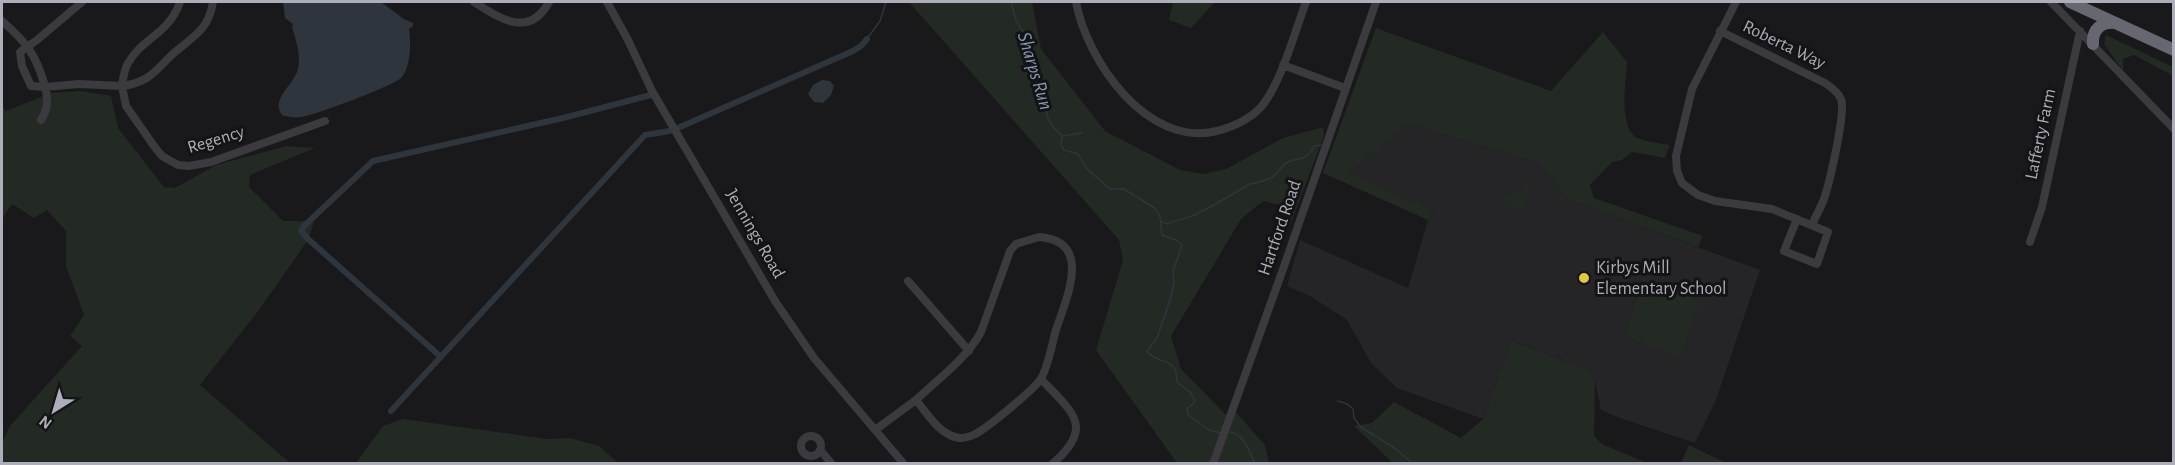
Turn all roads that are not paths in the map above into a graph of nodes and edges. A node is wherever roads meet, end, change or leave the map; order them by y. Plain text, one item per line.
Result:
1 (82, 2) edge
2 (180, 2) edge
3 (213, 2) edge
4 (474, 2) edge
5 (549, 2) edge
6 (607, 2) edge
7 (1076, 2) edge
8 (1306, 2) edge
9 (1376, 2) edge
10 (1736, 2) edge
11 (2051, 2) edge
12 (2070, 2) edge
13 (2, 21) edge
14 (2116, 23) junction
15 (1720, 31) junction
16 (2080, 31) junction
17 (2093, 44) junction
18 (27, 46) junction
19 (2174, 50) edge
20 (1283, 65) junction
21 (122, 86) junction
22 (45, 87) junction
23 (1345, 88) junction
24 (41, 120) dead end
25 (325, 121) dead end
26 (2174, 129) edge
27 (1797, 219) junction
28 (1812, 225) junction
29 (2030, 242) dead end
30 (908, 281) dead end
31 (969, 351) junction
32 (1041, 379) junction
33 (916, 400) junction
34 (875, 430) junction
35 (820, 450) dead end
36 (832, 464) edge
37 (904, 464) edge
38 (1052, 464) edge
39 (1213, 464) edge

1 - 18 street
2 - 21 street
3 - 21 street
4 - 5 street
6 - 34 street, Jennings Road
7 - 20 street
8 - 20 street
9 - 23 street, Hartford Road
10 - 15 street
11 - 16 street
12 - 14 highway
13 - 18 street
14 - 17 highway
14 - 19 highway
15 - 27 street
15 - 28 street, Roberta Way
16 - 17 street
16 - 29 street, Lafferty Farm
17 - 26 street
18 - 22 street
18 - 22 street
20 - 23 street
21 - 22 street
21 - 25 street, Regency
22 - 24 street
23 - 39 street, Hartford Road
27 - 28 street
27 - 28 street
30 - 31 street
31 - 32 street
31 - 33 street
32 - 33 street
32 - 38 street
33 - 34 street
34 - 37 street, Jennings Road
35 - 36 street

